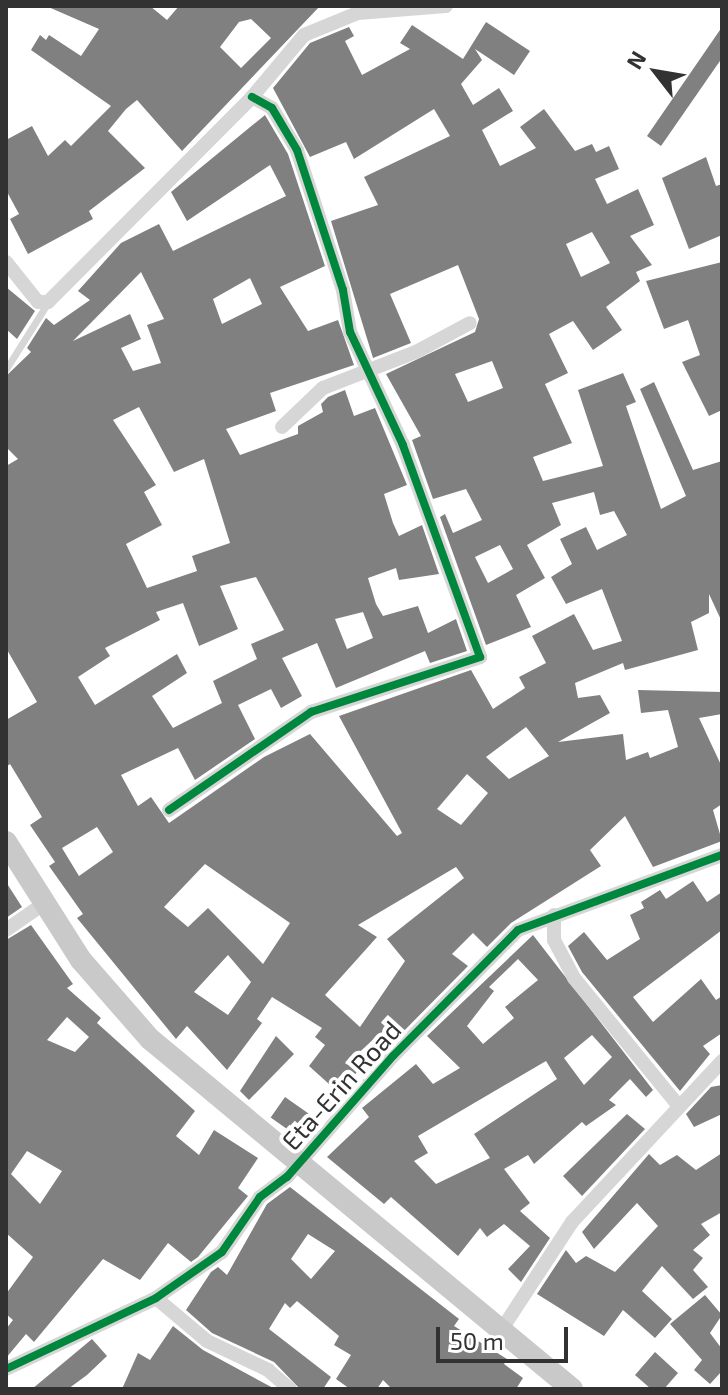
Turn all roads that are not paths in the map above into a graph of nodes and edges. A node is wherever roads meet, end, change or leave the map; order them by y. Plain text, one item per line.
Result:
1 (446, 6) edge
2 (354, 9) edge
3 (252, 97) junction
4 (6, 262) edge
5 (48, 302) junction
6 (470, 323) dead end
7 (370, 367) junction
8 (6, 369) edge
9 (282, 427) dead end
10 (169, 810) dead end
11 (6, 842) edge
12 (722, 855) edge
13 (6, 867) edge
14 (35, 910) junction
15 (554, 915) junction
16 (6, 930) edge
17 (722, 1061) edge
18 (677, 1104) junction
19 (292, 1171) junction
20 (156, 1298) junction
21 (502, 1329) junction
22 (6, 1369) edge
23 (290, 1389) edge
24 (551, 1389) edge
25 (572, 1389) edge

1 - 2 street
2 - 3 street
3 - 5 street
3 - 7 street
4 - 5 street
5 - 8 lane
6 - 7 street
7 - 9 street
7 - 10 street
11 - 19 main road
12 - 15 street, Eta-Erin Road
13 - 14 main road
14 - 16 street
14 - 19 main road
15 - 18 street
15 - 19 street, Eta-Erin Road
17 - 18 street
18 - 21 street
19 - 20 street, Eta-Erin Road
19 - 21 main road
19 - 24 main road
20 - 22 street, Eta-Erin Road
20 - 23 street
21 - 25 main road

